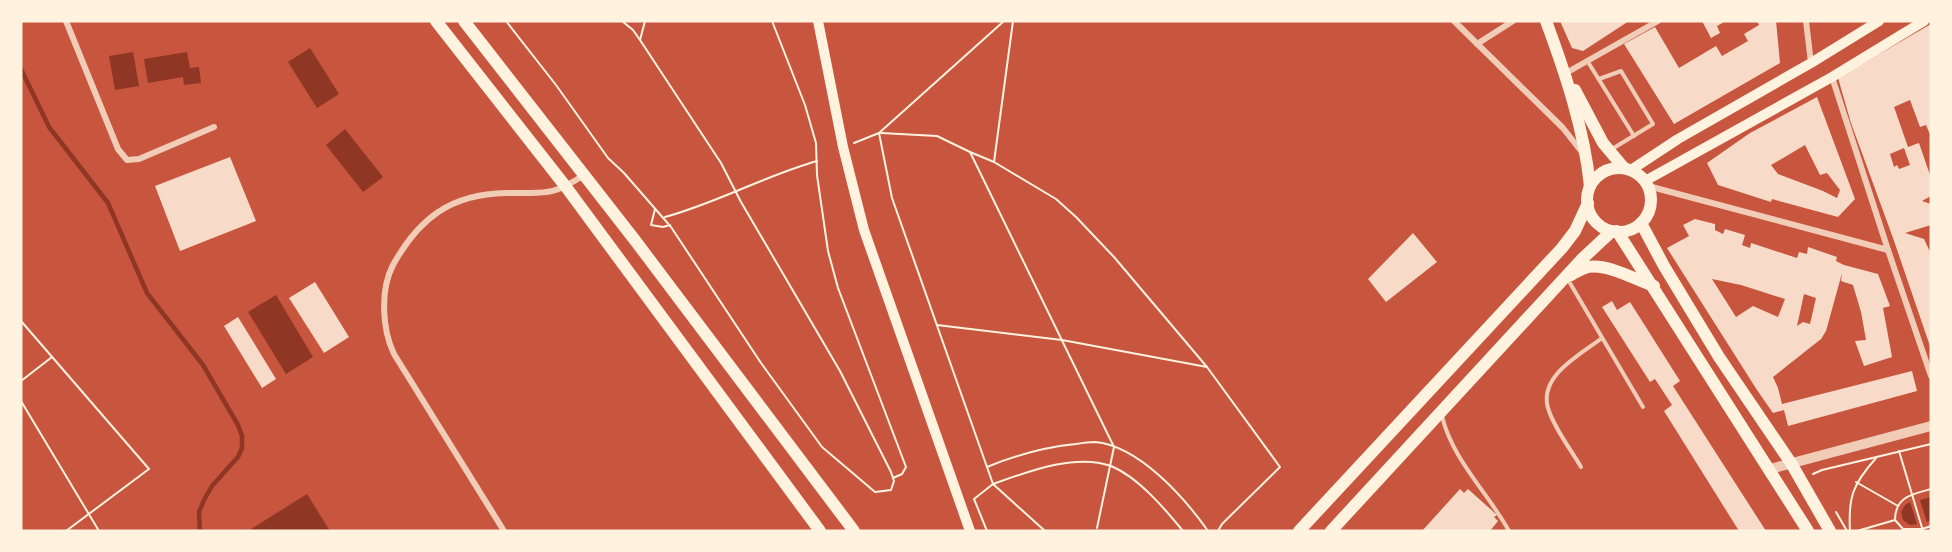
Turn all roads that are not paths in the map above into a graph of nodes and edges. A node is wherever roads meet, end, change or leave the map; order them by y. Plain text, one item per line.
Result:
1 (66, 21) edge
2 (436, 21) edge
3 (464, 21) edge
4 (818, 21) edge
5 (1454, 21) edge
6 (1513, 21) edge
7 (1546, 21) edge
8 (1658, 21) edge
9 (1806, 21) edge
10 (1879, 21) edge
11 (1924, 21) edge
12 (1477, 44) junction
13 (1588, 62) junction
14 (1811, 63) junction
15 (1566, 73) junction
16 (1832, 77) junction
17 (1599, 79) junction
18 (214, 127) dead end
19 (1634, 136) junction
20 (1609, 151) junction
21 (1587, 159) junction
22 (1628, 169) junction
23 (584, 175) junction
24 (1646, 184) junction
25 (1590, 186) junction
26 (566, 187) junction
27 (1588, 203) junction
28 (1641, 223) junction
29 (1615, 231) junction
30 (1887, 250) junction
31 (1567, 277) junction
32 (1651, 283) junction
33 (1602, 338) junction
34 (1931, 376) edge
35 (1643, 407) dead end
36 (1441, 412) junction
37 (1931, 426) edge
38 (1791, 463) junction
39 (1581, 467) dead end
40 (1770, 469) junction
41 (504, 531) edge
42 (820, 531) edge
43 (854, 531) edge
44 (970, 531) edge
45 (1299, 531) edge
46 (1331, 531) edge
47 (1509, 531) edge
48 (1808, 531) edge
49 (1830, 531) edge

1 - 18 street
2 - 26 main road
3 - 23 main road
4 - 44 main road
5 - 12 street
6 - 12 street
7 - 15 main road
8 - 13 street
9 - 14 street
10 - 14 main road
11 - 16 main road
12 - 21 street
13 - 15 street
13 - 17 lane
14 - 22 main road
15 - 20 main road
15 - 21 main road
16 - 24 main road
16 - 30 street
17 - 19 lane
17 - 19 lane
19 - 20 lane
20 - 22 main road
21 - 25 main road
22 - 24 main road
22 - 25 main road
23 - 26 street
23 - 43 main road
24 - 28 main road
24 - 30 street
25 - 27 main road
26 - 41 street
26 - 42 main road
27 - 29 main road
27 - 45 main road
28 - 29 main road
28 - 38 main road
29 - 31 main road
29 - 32 main road
30 - 34 street
31 - 32 main road
31 - 33 lane
31 - 36 main road
32 - 40 main road
33 - 35 lane
33 - 39 lane
36 - 46 main road
36 - 47 lane
37 - 38 street
38 - 40 street
38 - 49 main road
40 - 48 main road

